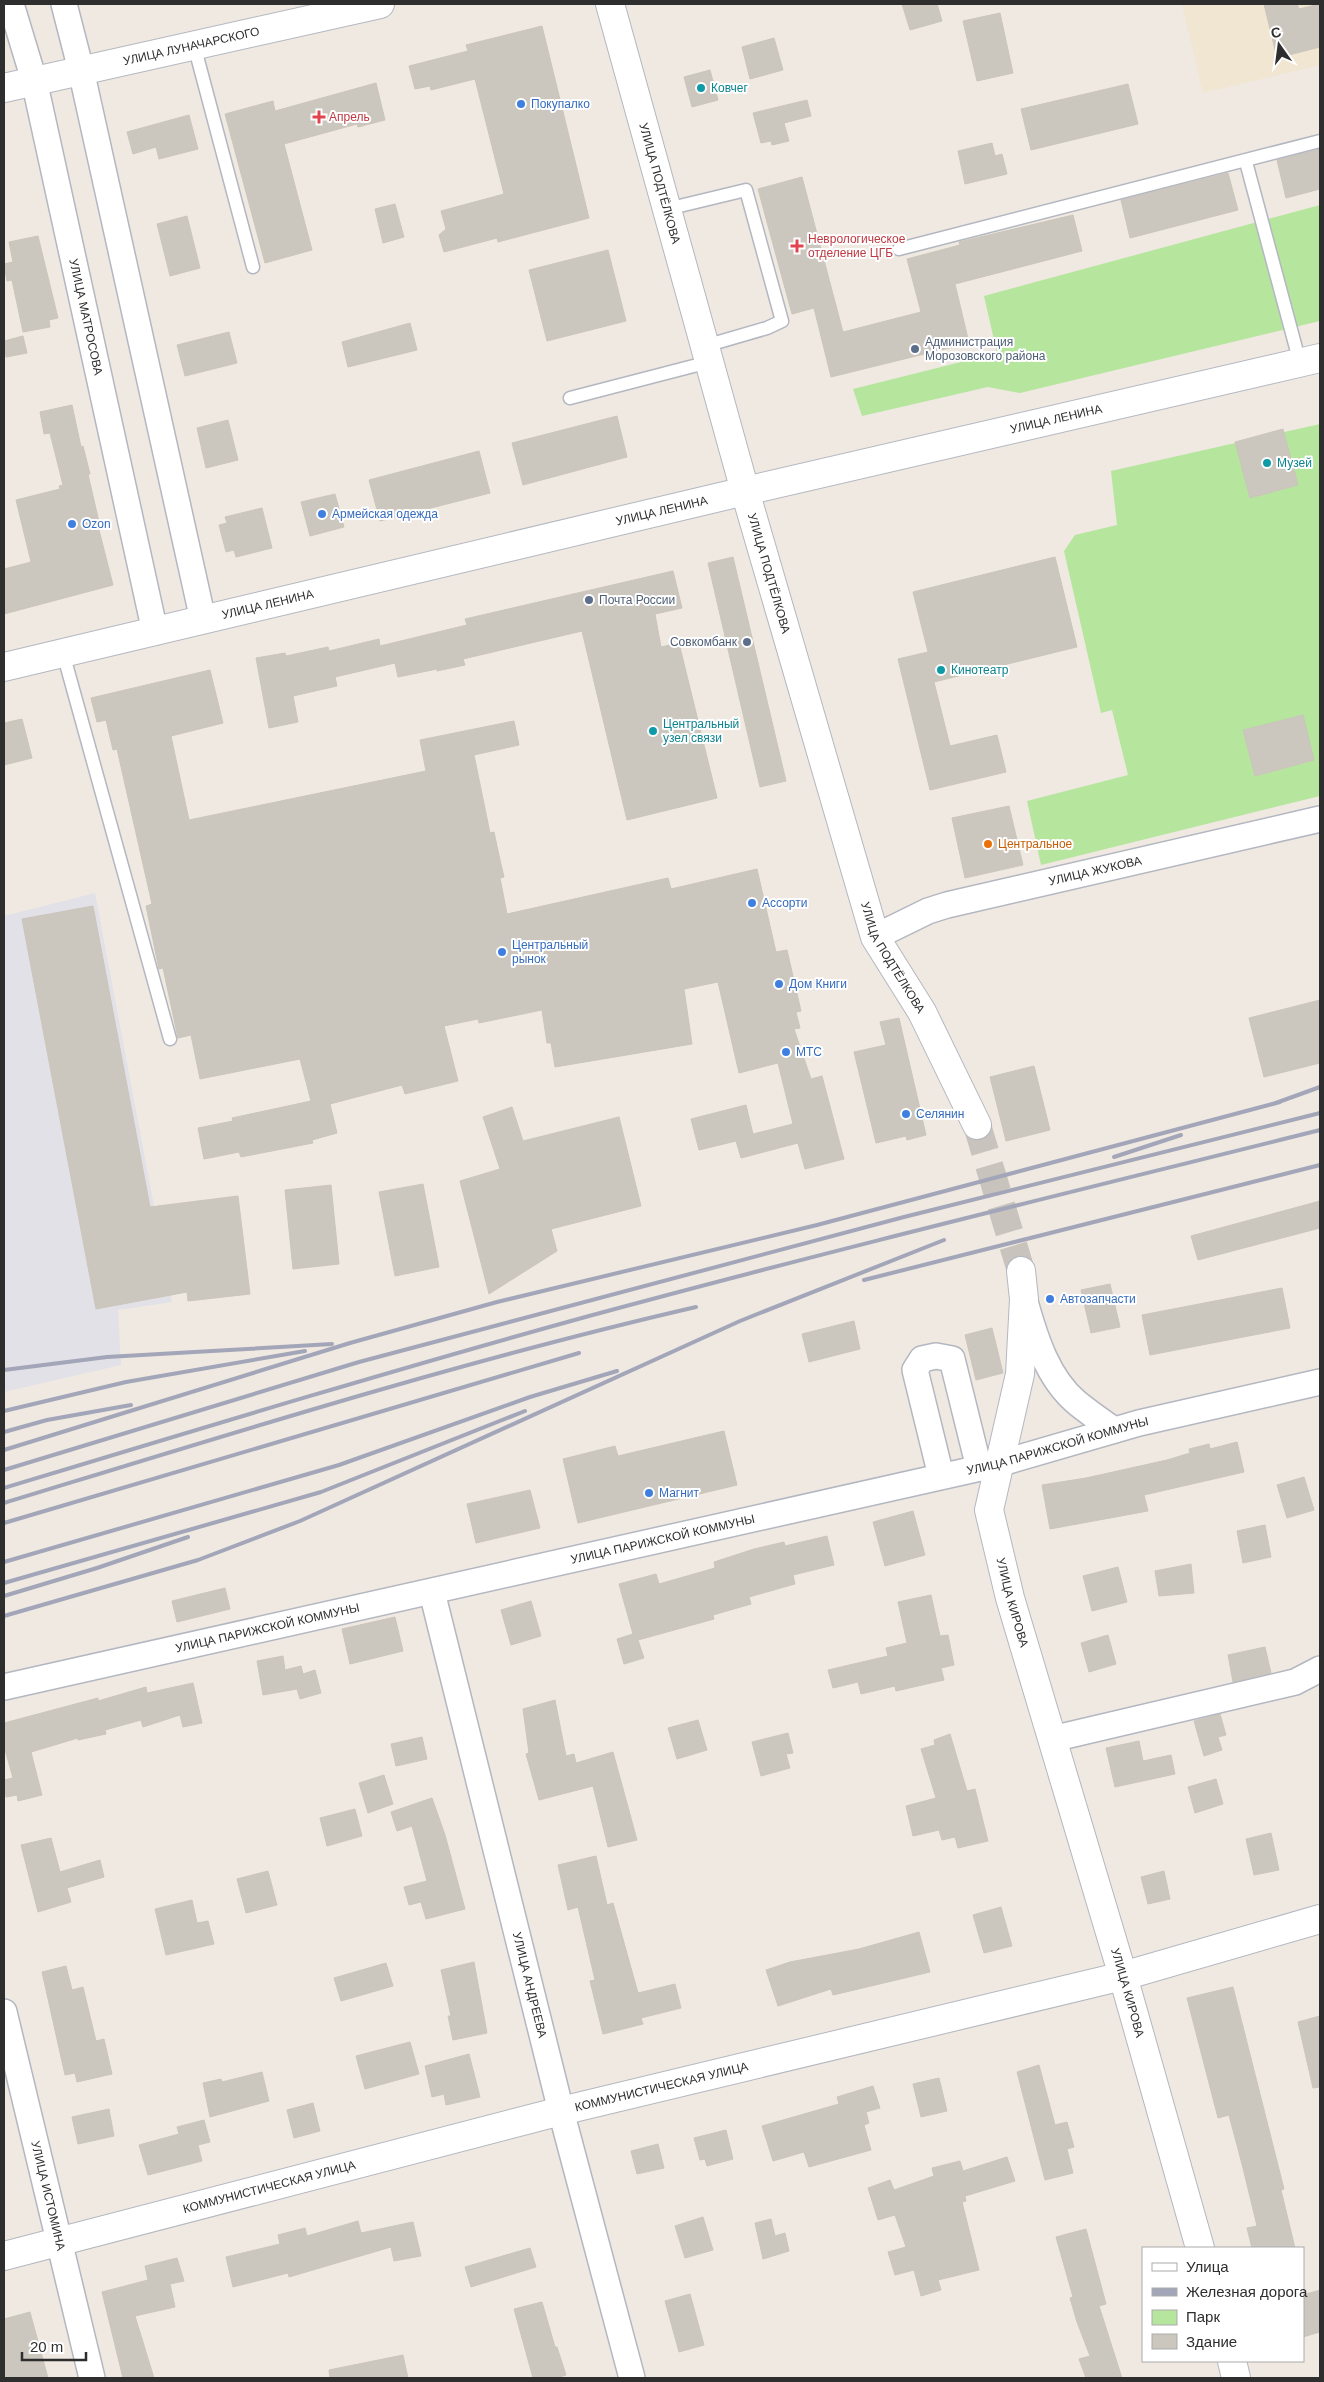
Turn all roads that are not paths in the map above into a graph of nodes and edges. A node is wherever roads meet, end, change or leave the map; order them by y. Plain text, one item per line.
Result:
1 (11, 4) edge
2 (64, 4) edge
3 (380, 4) edge
4 (610, 4) edge
5 (194, 45) junction
6 (81, 70) junction
7 (34, 80) junction
8 (4, 88) edge
9 (1320, 141) edge
10 (1246, 162) junction
11 (667, 209) junction
12 (899, 249) dead end
13 (253, 267) dead end
14 (707, 354) junction
15 (1310, 360) edge
16 (570, 398) dead end
17 (745, 491) junction
18 (203, 620) junction
19 (155, 632) junction
20 (63, 653) junction
21 (4, 667) edge
22 (1320, 819) edge
23 (875, 937) junction
24 (170, 1039) dead end
25 (976, 1125) tunnel mouth
26 (1021, 1271) tunnel mouth
27 (1024, 1299) junction
28 (1320, 1382) edge
29 (1114, 1430) junction
30 (988, 1466) junction
31 (941, 1476) junction
32 (432, 1592) junction
33 (1320, 1669) edge
34 (4, 1687) edge
35 (1052, 1739) junction
36 (1320, 1919) edge
37 (1123, 1976) junction
38 (4, 2012) edge
39 (561, 2111) junction
40 (59, 2240) junction
41 (1200, 2247) edge
42 (4, 2256) edge
43 (1232, 2362) edge
44 (92, 2378) edge
45 (632, 2378) edge
46 (1236, 2378) edge

1 - 7 street, УЛИЦА МАТРОСОВА
2 - 6 street
3 - 5 main road, УЛИЦА ЛУНАЧАРСКОГО
4 - 11 main road, УЛИЦА ПОДТЁЛКОВА
5 - 6 main road, УЛИЦА ЛУНАЧАРСКОГО
5 - 13 lane
6 - 7 main road, УЛИЦА ЛУНАЧАРСКОГО
6 - 18 street
7 - 8 main road, УЛИЦА ЛУНАЧАРСКОГО
7 - 19 street, УЛИЦА МАТРОСОВА
9 - 10 lane
10 - 12 lane
10 - 15 lane
11 - 14 main road, УЛИЦА ПОДТЁЛКОВА
11 - 14 lane
14 - 16 lane
14 - 17 main road, УЛИЦА ПОДТЁЛКОВА
15 - 17 main road, УЛИЦА ЛЕНИНА
17 - 18 main road, УЛИЦА ЛЕНИНА
17 - 23 main road, УЛИЦА ПОДТЁЛКОВА
18 - 19 main road, УЛИЦА ЛЕНИНА
19 - 20 main road, УЛИЦА ЛЕНИНА
20 - 21 main road, УЛИЦА ЛЕНИНА
20 - 24 lane
22 - 23 street, УЛИЦА ЖУКОВА
23 - 25 main road, УЛИЦА ПОДТЁЛКОВА
26 - 27 main road
27 - 29 street
27 - 30 main road
28 - 29 street, УЛИЦА ПАРИЖСКОЙ КОММУНЫ
29 - 30 street, УЛИЦА ПАРИЖСКОЙ КОММУНЫ
30 - 31 street, УЛИЦА ПАРИЖСКОЙ КОММУНЫ
30 - 31 street
30 - 35 main road, УЛИЦА КИРОВА
31 - 32 street, УЛИЦА ПАРИЖСКОЙ КОММУНЫ
32 - 34 street, УЛИЦА ПАРИЖСКОЙ КОММУНЫ
32 - 39 street, УЛИЦА АНДРЕЕВА
33 - 35 street
35 - 37 main road, УЛИЦА КИРОВА
36 - 37 main road, КОММУНИСТИЧЕСКАЯ УЛИЦА
37 - 39 main road, КОММУНИСТИЧЕСКАЯ УЛИЦА
37 - 41 main road, УЛИЦА КИРОВА
38 - 40 street, УЛИЦА ИСТОМИНА
39 - 40 main road, КОММУНИСТИЧЕСКАЯ УЛИЦА
39 - 45 street, УЛИЦА АНДРЕЕВА
40 - 42 main road, КОММУНИСТИЧЕСКАЯ УЛИЦА
40 - 44 street, УЛИЦА ИСТОМИНА
43 - 46 main road

